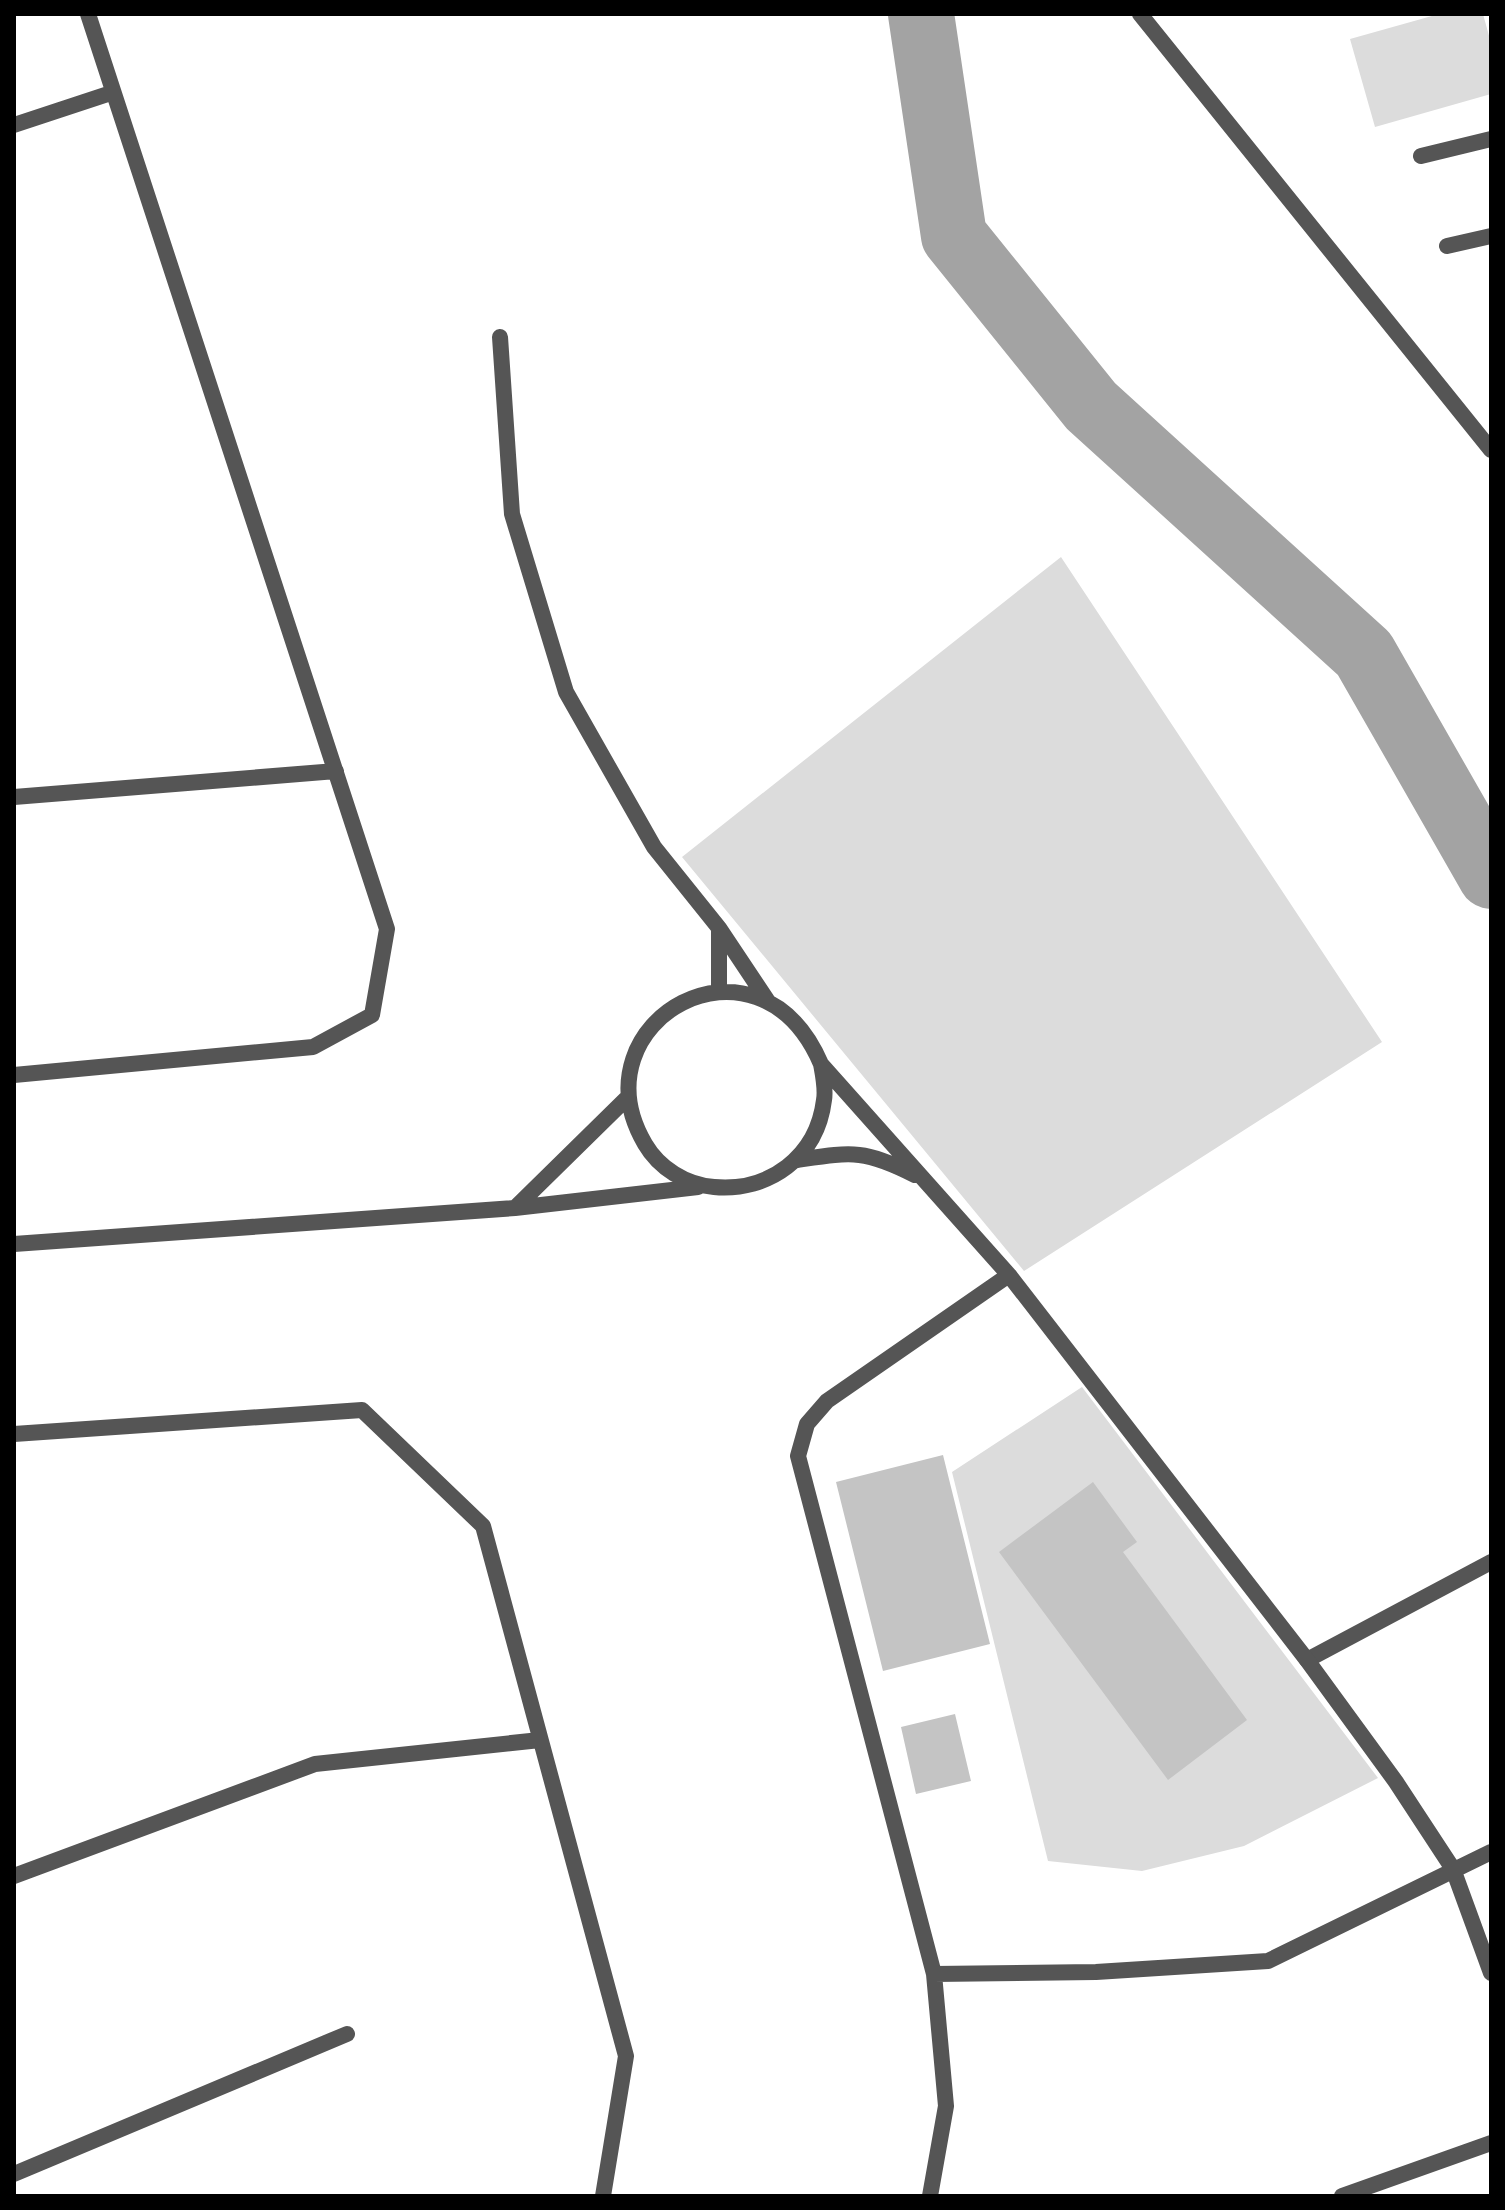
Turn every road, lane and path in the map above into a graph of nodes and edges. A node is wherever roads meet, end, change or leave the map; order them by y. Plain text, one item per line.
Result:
1 (88, 14) edge
2 (1140, 14) edge
3 (111, 93) junction
4 (14, 125) edge
5 (1491, 139) edge
6 (1421, 156) dead end
7 (1491, 236) edge
8 (1447, 246) dead end
9 (500, 337) dead end
10 (1491, 450) edge
11 (336, 771) junction
12 (14, 797) edge
13 (719, 928) junction
14 (719, 992) junction
15 (767, 1000) junction
16 (821, 1064) junction
17 (14, 1075) edge
18 (628, 1097) junction
19 (797, 1160) junction
20 (924, 1179) junction
21 (701, 1186) junction
22 (515, 1208) junction
23 (14, 1244) edge
24 (1009, 1275) junction
25 (14, 1434) edge
26 (1491, 1562) edge
27 (1307, 1660) junction
28 (540, 1740) junction
29 (1491, 1852) edge
30 (1453, 1869) junction
31 (14, 1876) edge
32 (1491, 1973) edge
33 (934, 1974) junction
34 (347, 2034) dead end
35 (1491, 2143) edge
36 (14, 2174) edge
37 (603, 2196) edge
38 (930, 2196) edge
39 (1342, 2196) edge

1 - 3 street
2 - 10 street
3 - 4 street
3 - 11 street
5 - 6 street
7 - 8 street
9 - 13 street
11 - 12 street
11 - 17 street
13 - 14 street
13 - 15 street
14 - 15 street
14 - 18 street
15 - 16 street
16 - 19 street
16 - 20 street
18 - 21 street
18 - 22 street
19 - 20 street
19 - 21 street
20 - 24 street
21 - 22 street
22 - 23 street
24 - 27 street
24 - 33 street
25 - 28 street
26 - 27 street
27 - 30 street
28 - 31 street
28 - 37 street
29 - 30 street
30 - 32 street
30 - 33 street
33 - 38 street
34 - 36 street
35 - 39 street

